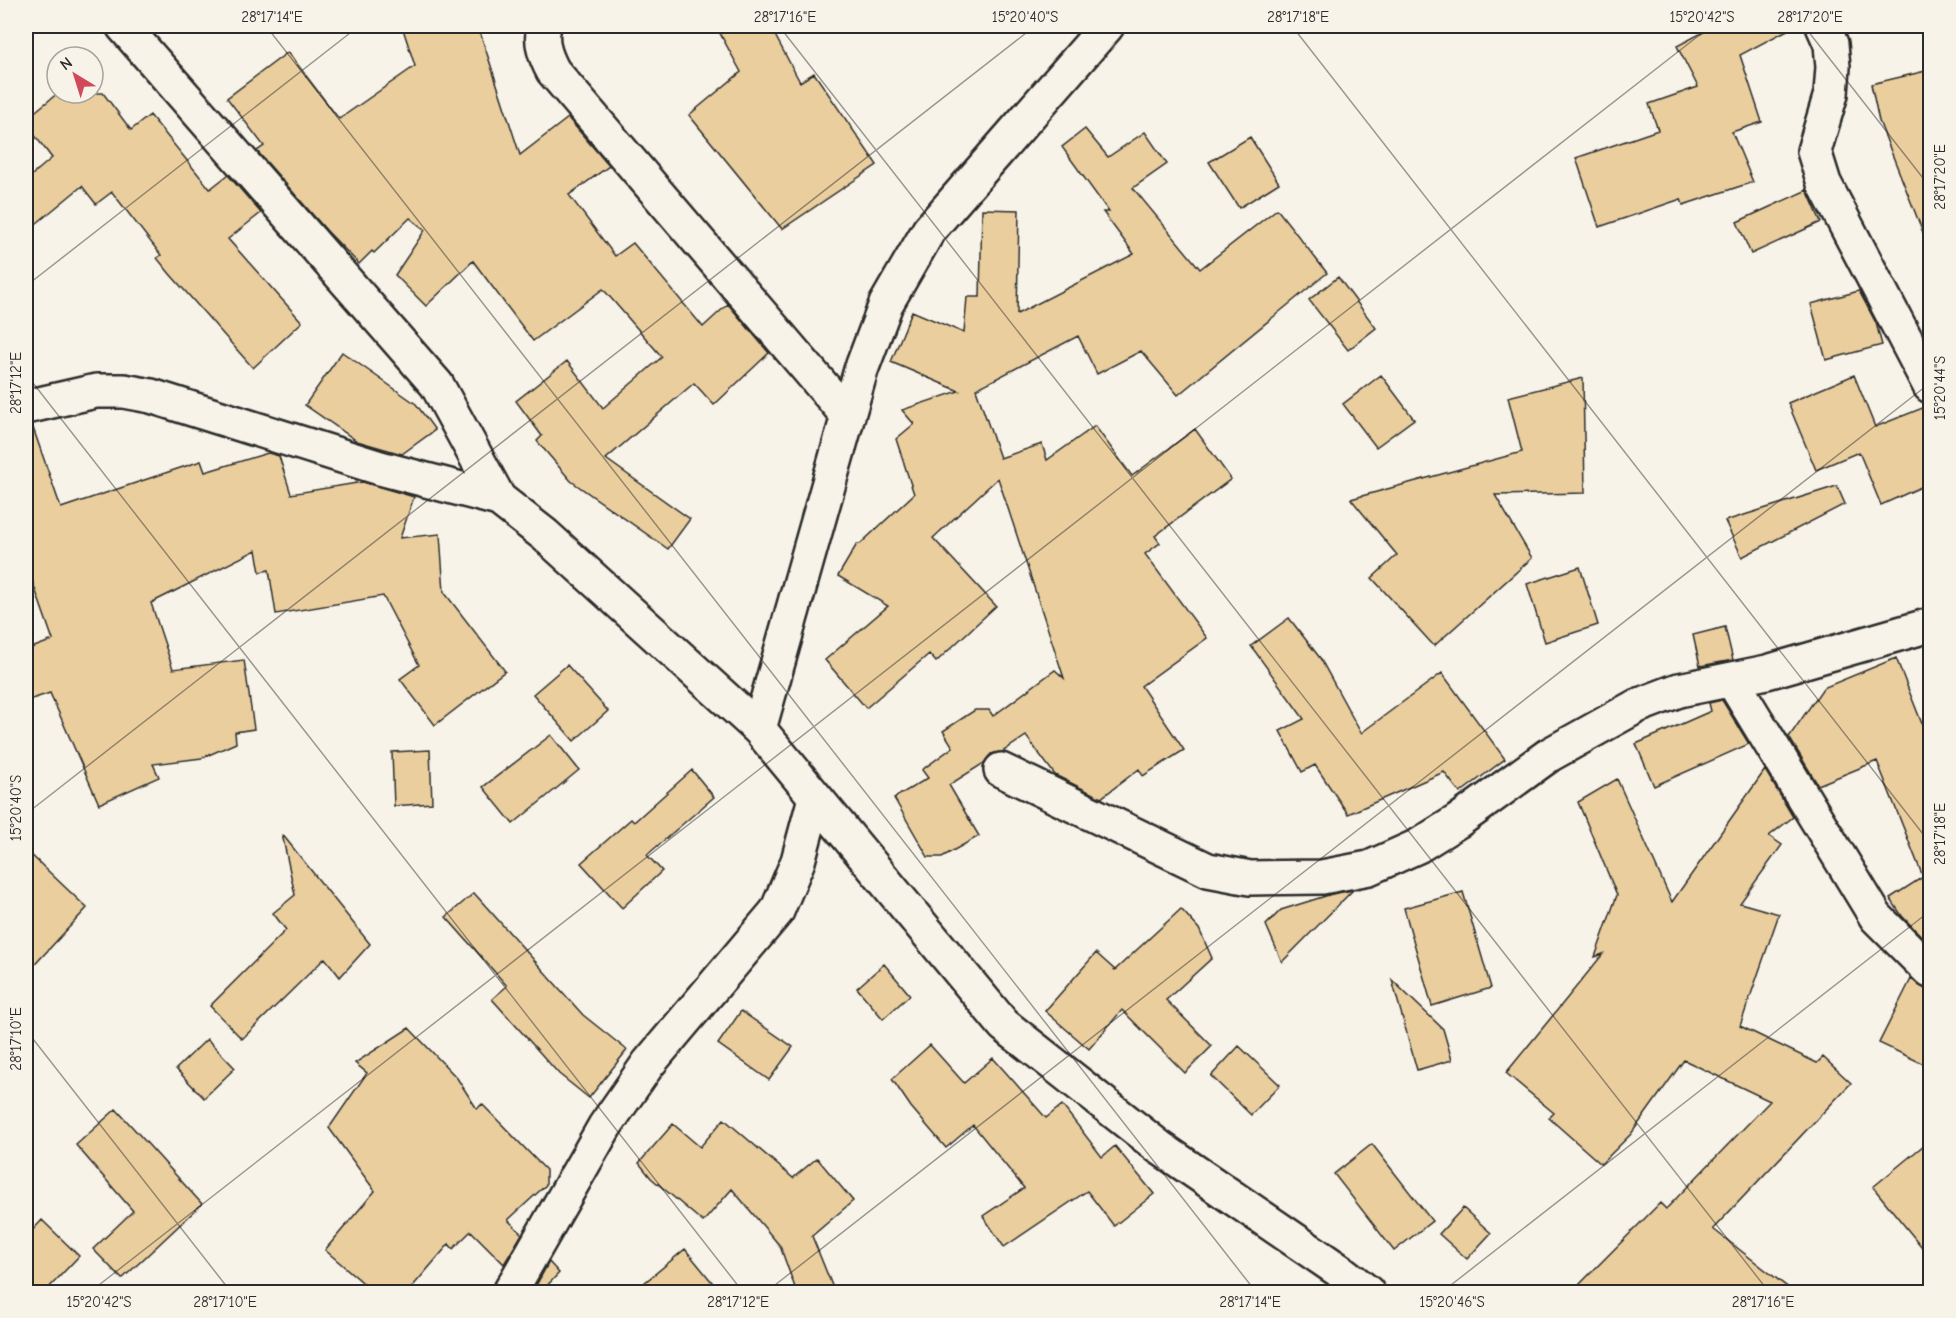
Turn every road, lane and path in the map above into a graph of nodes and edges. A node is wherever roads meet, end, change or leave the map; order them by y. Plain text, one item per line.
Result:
1 (123, 26) edge
2 (544, 26) edge
3 (1107, 26) edge
4 (1823, 26) edge
5 (1930, 386) edge
6 (26, 407) edge
7 (848, 416) junction
8 (499, 499) junction
9 (1930, 625) edge
10 (1732, 680) junction
11 (759, 729) junction
12 (1001, 770) dead end
13 (814, 798) junction
14 (1930, 971) edge
15 (510, 1293) edge
16 (1367, 1293) edge

1 - 8 street
2 - 7 street
3 - 7 street
4 - 5 street
6 - 8 street
7 - 11 street
8 - 11 street
9 - 10 street
10 - 12 street
10 - 14 street
11 - 13 street
13 - 15 street
13 - 16 street

